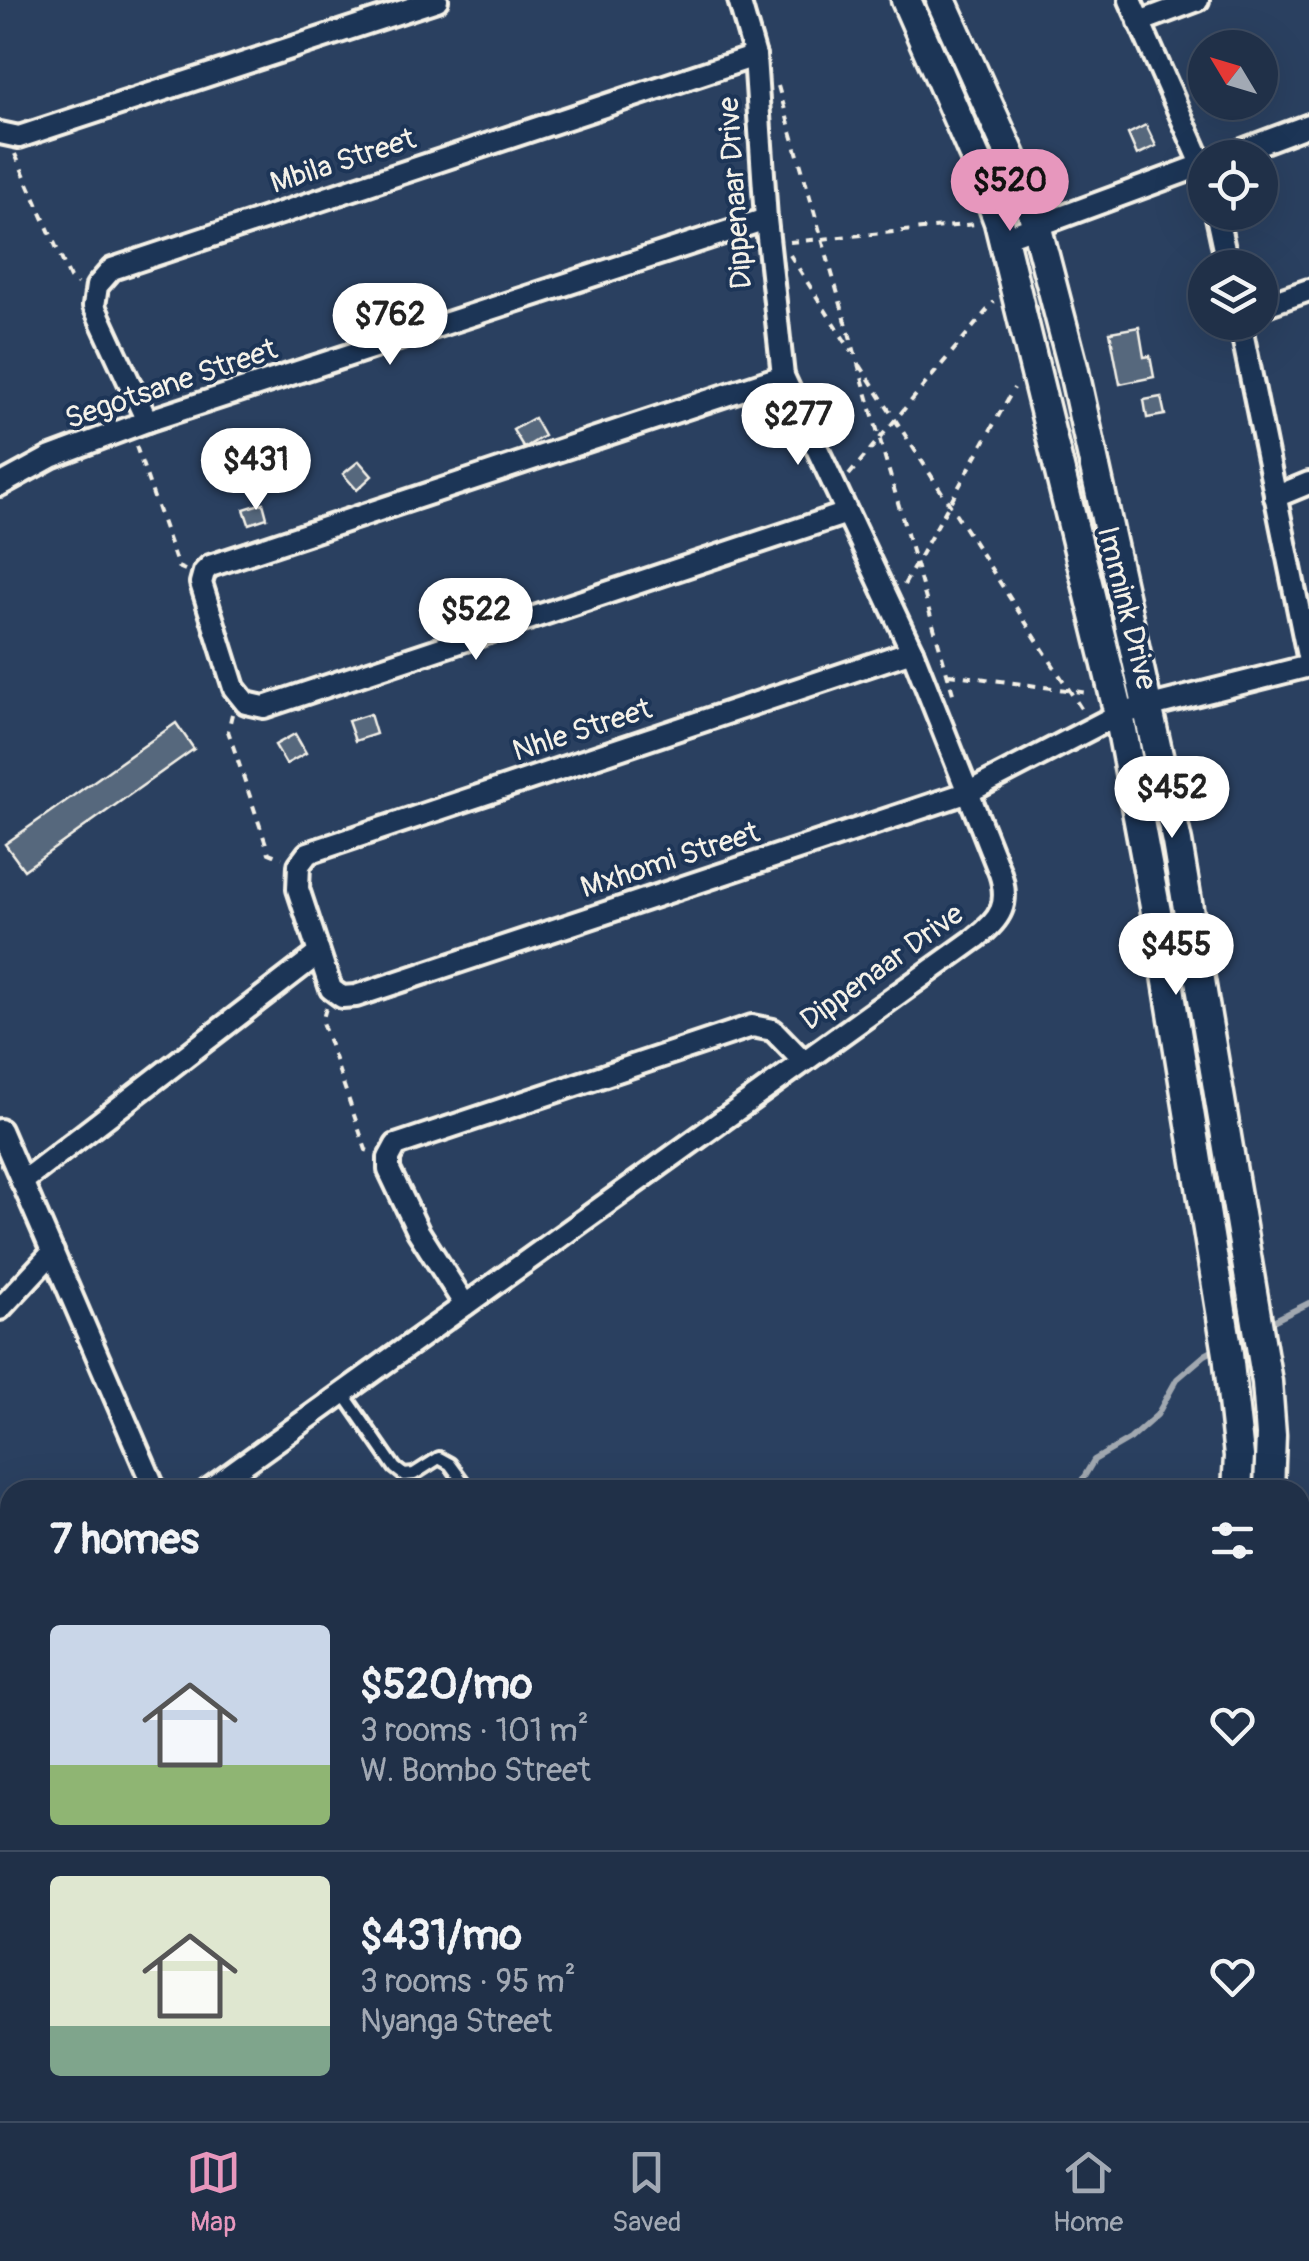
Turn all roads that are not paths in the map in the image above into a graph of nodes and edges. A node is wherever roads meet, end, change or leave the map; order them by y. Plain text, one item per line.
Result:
1 (437, 0) edge
2 (739, 0) edge
3 (906, 0) edge
4 (942, 0) edge
5 (1130, 0) edge
6 (1198, 0) edge
7 (1139, 22) junction
8 (754, 56) junction
9 (1309, 125) edge
10 (3, 134) edge
11 (1196, 140) edge
12 (1270, 140) edge
13 (1188, 171) edge
14 (766, 220) junction
15 (1038, 225) junction
16 (1002, 230) junction
17 (1309, 290) edge
18 (1278, 301) edge
19 (1244, 340) edge
20 (783, 376) junction
21 (138, 424) junction
22 (1309, 483) edge
23 (0, 485) edge
24 (1275, 496) junction
25 (847, 513) junction
26 (916, 661) junction
27 (1309, 664) edge
28 (1147, 705) junction
29 (1119, 714) junction
30 (969, 792) junction
31 (318, 954) junction
32 (802, 1060) junction
33 (0, 1130) edge
34 (22, 1182) junction
35 (54, 1252) junction
36 (465, 1305) junction
37 (0, 1309) edge
38 (343, 1394) junction
39 (151, 1480) edge
40 (222, 1480) edge
41 (462, 1480) edge
42 (1238, 1480) edge
43 (1270, 1480) edge

1 - 10 street
2 - 8 street, Dippenaar Drive
3 - 16 main road, Immink Drive
4 - 15 main road, Immink Drive
5 - 7 street
6 - 7 street
7 - 11 street
8 - 14 street, Dippenaar Drive
8 - 21 street, Mbila Street
9 - 12 street
13 - 15 street
14 - 20 street, Dippenaar Drive
14 - 21 street, Segotsane Street
15 - 16 street
15 - 28 main road, Immink Drive
16 - 29 main road, Immink Drive
17 - 18 street
19 - 24 street
20 - 25 street, Dippenaar Drive
20 - 25 street
21 - 23 street, Segotsane Street
22 - 24 street
24 - 27 street
25 - 26 street, Dippenaar Drive
26 - 30 street, Dippenaar Drive
26 - 31 street, Nhle Street
27 - 28 street, Mxhomi Street
28 - 29 street, Mxhomi Street
28 - 43 main road, Immink Drive
29 - 30 street, Mxhomi Street
29 - 42 main road, Immink Drive
30 - 31 street, Mxhomi Street
30 - 32 street, Dippenaar Drive
31 - 34 street
32 - 36 street, Dippenaar Drive
32 - 36 street
33 - 34 street
34 - 35 street
35 - 37 street
35 - 39 street
36 - 38 street, Dippenaar Drive
38 - 40 street, Dippenaar Drive
38 - 41 lane

